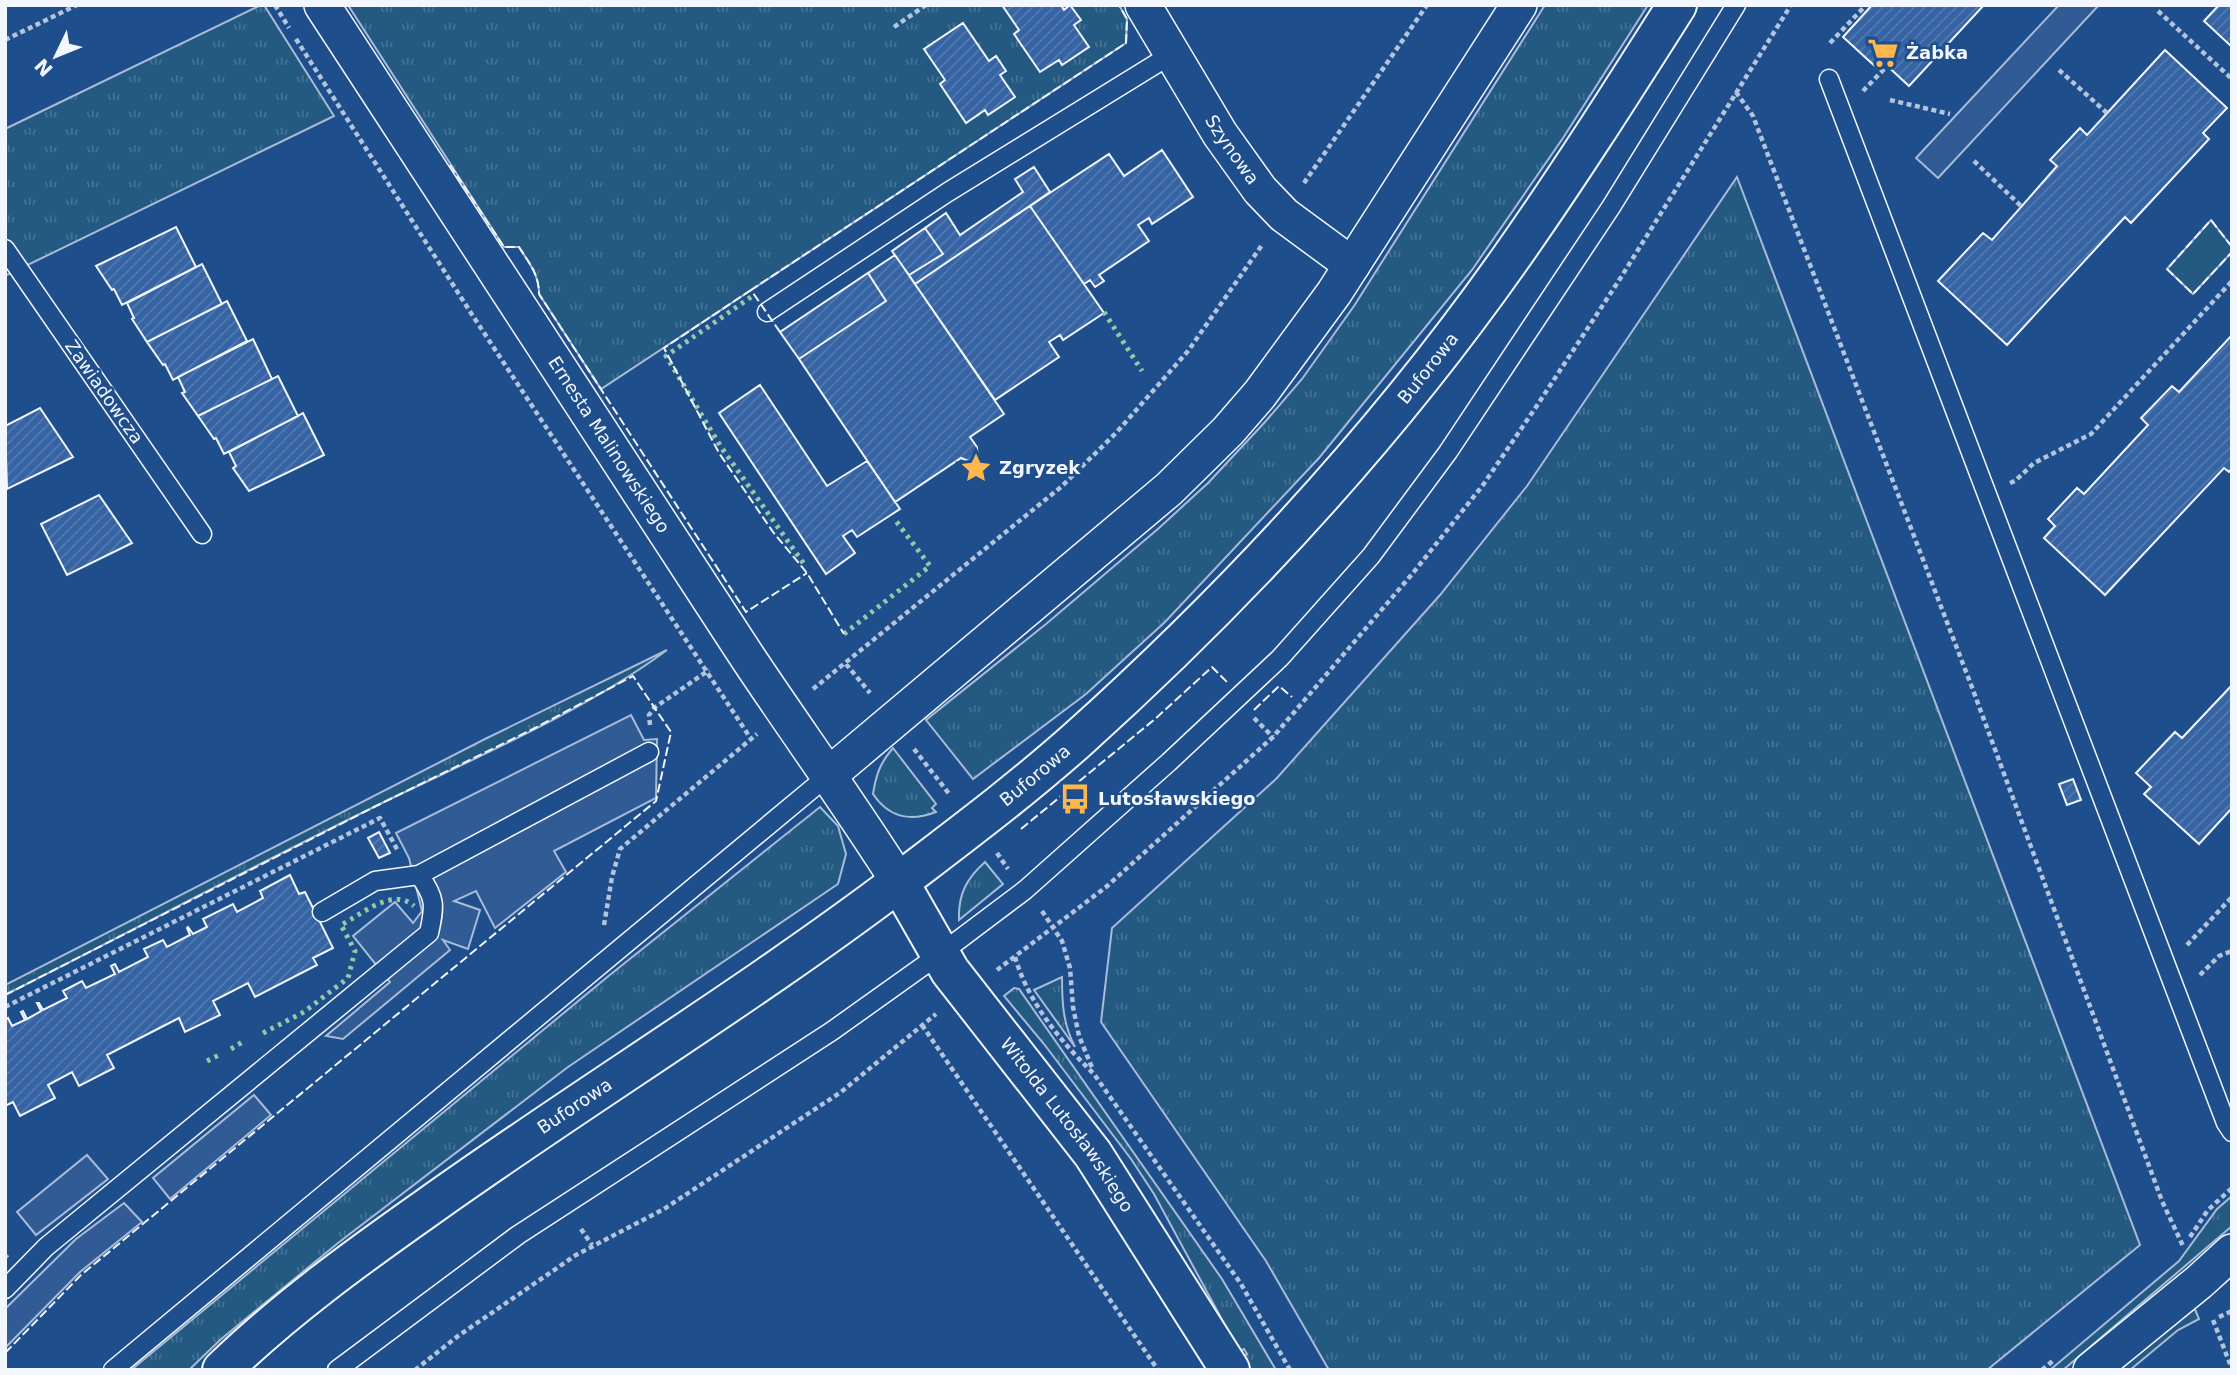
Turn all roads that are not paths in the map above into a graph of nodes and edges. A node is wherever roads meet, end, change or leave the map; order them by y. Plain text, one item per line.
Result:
1 (322, 5) edge
2 (1143, 5) edge
3 (1519, 5) edge
4 (1677, 5) edge
5 (1736, 5) edge
6 (1172, 54) junction
7 (1829, 79) dead end
8 (5, 249) edge
9 (1352, 265) junction
10 (767, 312) dead end
11 (202, 534) dead end
12 (649, 752) road end
13 (830, 774) junction
14 (419, 875) junction
15 (899, 882) junction
16 (322, 912) dead end
17 (940, 954) junction
18 (2232, 1132) edge
19 (2232, 1252) edge
20 (5, 1289) edge
21 (113, 1370) edge
22 (222, 1370) edge
23 (337, 1370) edge
24 (1230, 1370) edge
25 (2091, 1370) edge

1 - 13 street, Ernesta Malinowskiego
2 - 6 street, Szynowa
3 - 9 street
4 - 15 main road, Buforowa
5 - 17 lane
6 - 9 street, Szynowa
6 - 10 lane
7 - 18 lane
8 - 11 lane, Zawiadowcza
9 - 13 street
12 - 14 lane
13 - 15 street, Ernesta Malinowskiego
13 - 21 lane
14 - 16 lane
14 - 20 lane
15 - 17 main road, Witolda Lutosławskiego
15 - 22 main road, Buforowa
17 - 23 lane
17 - 24 main road, Witolda Lutosławskiego
19 - 25 street

